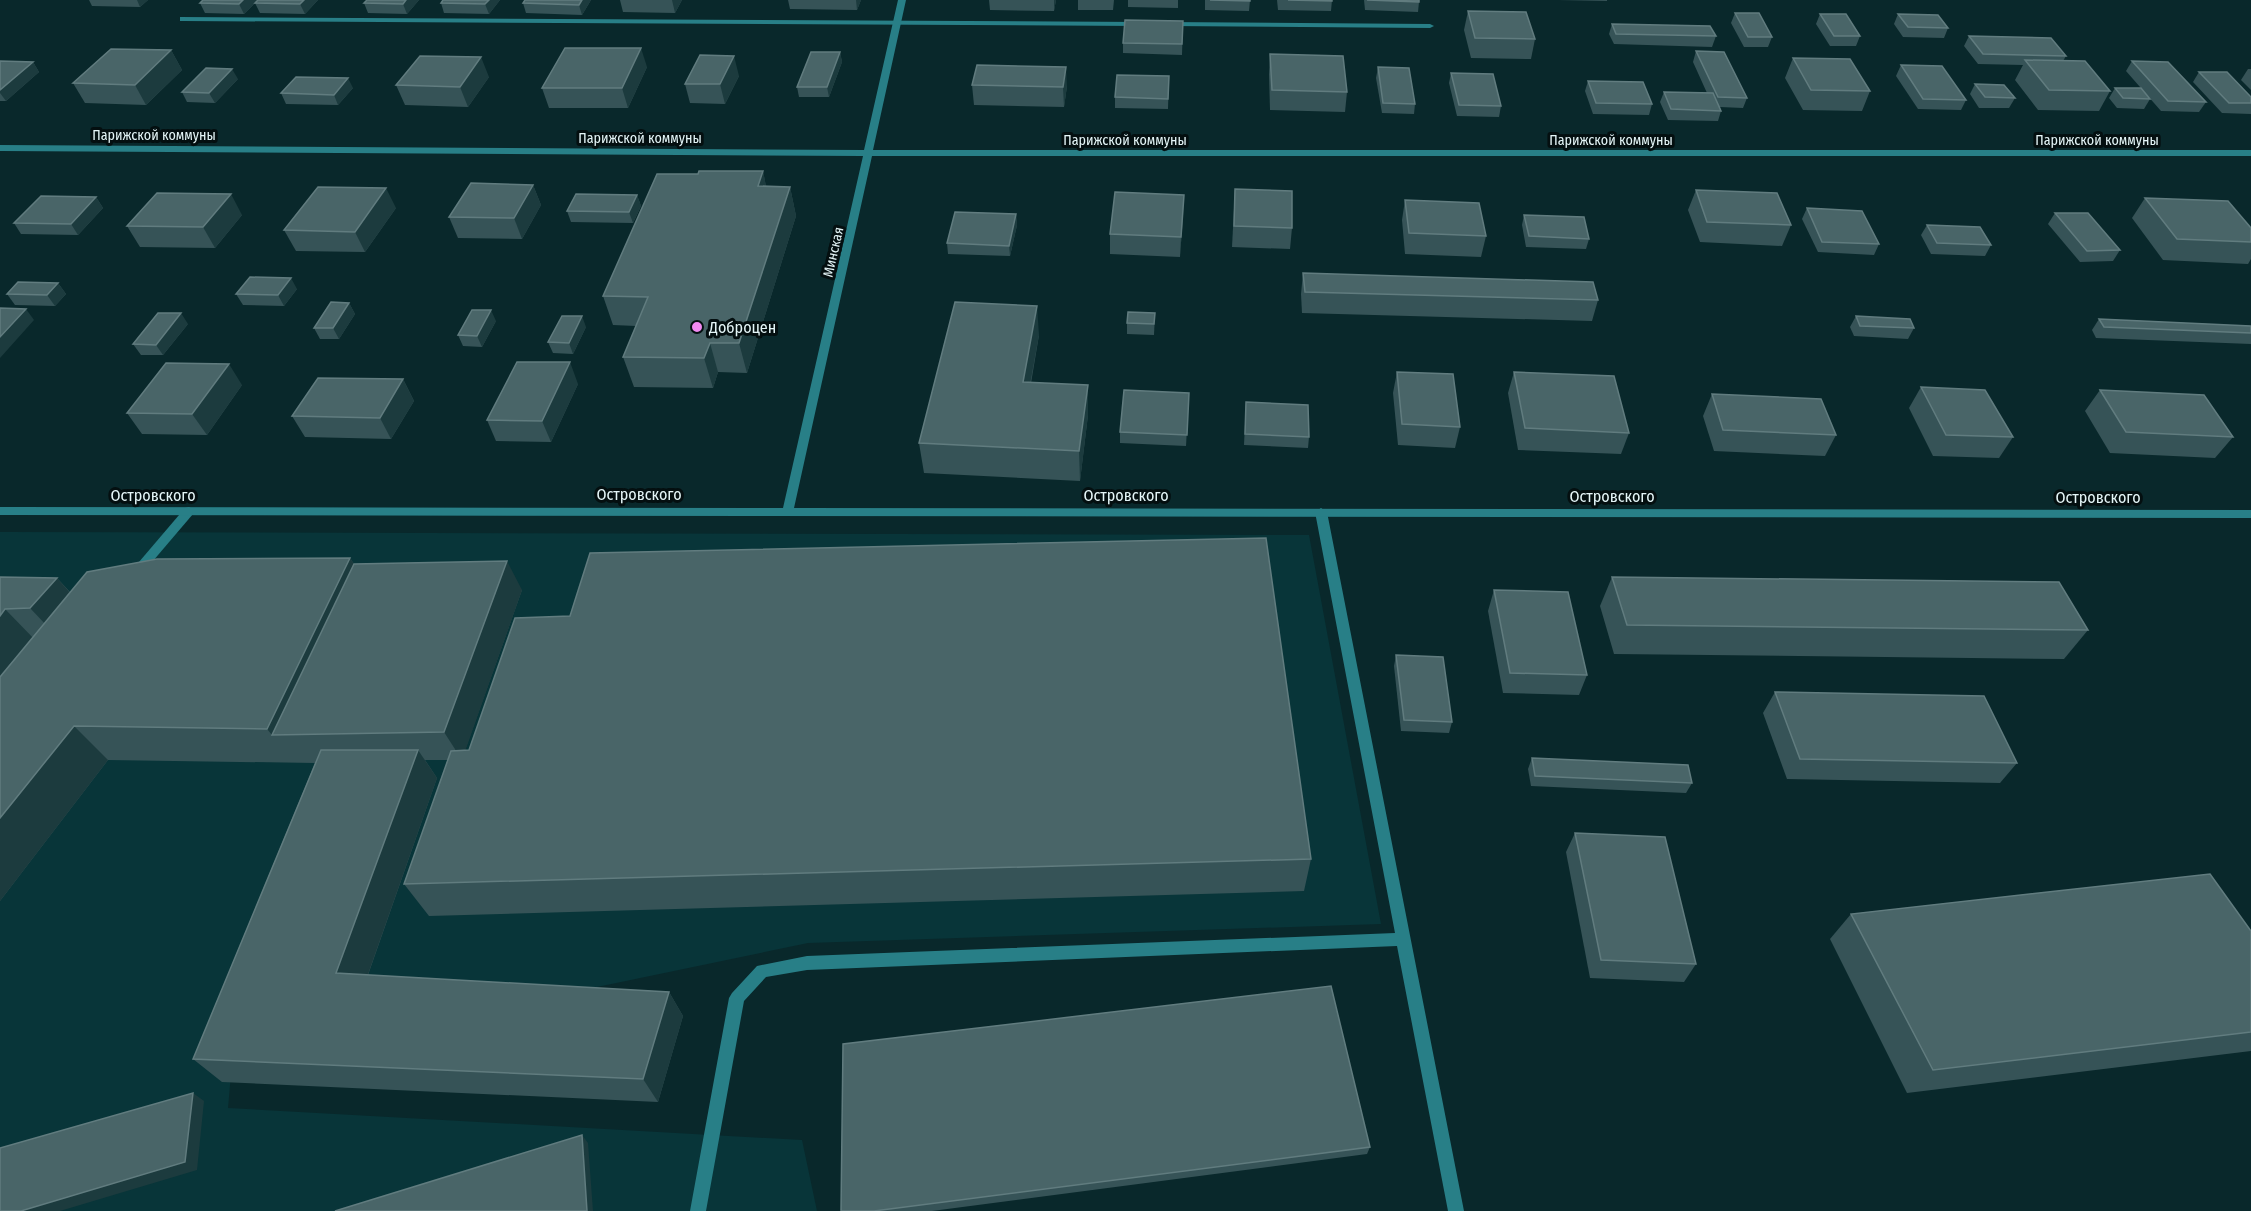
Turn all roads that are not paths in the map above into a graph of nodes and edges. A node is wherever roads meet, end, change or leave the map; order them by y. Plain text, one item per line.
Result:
1 (902, 0) edge
2 (183, 19) dead end
3 (897, 22) junction
4 (1146, 24) edge
5 (1158, 24) edge
6 (1430, 26) dead end
7 (0, 148) edge
8 (870, 153) junction
9 (2251, 153) edge
10 (788, 510) junction
11 (0, 511) edge
12 (189, 511) junction
13 (1321, 512) junction
14 (2251, 514) edge
15 (129, 581) edge
16 (1403, 939) junction
17 (698, 1211) edge
18 (1456, 1211) edge

1 - 3 street, Минская
2 - 3 street
3 - 4 street
3 - 8 street, Минская
5 - 6 street
7 - 8 street, Парижской коммуны
8 - 9 street, Парижской коммуны
8 - 10 street, Минская
10 - 12 street, Островского
10 - 13 street, Островского
11 - 12 street, Островского
12 - 15 street
13 - 14 street, Островского
13 - 16 street
16 - 17 street
16 - 18 street

